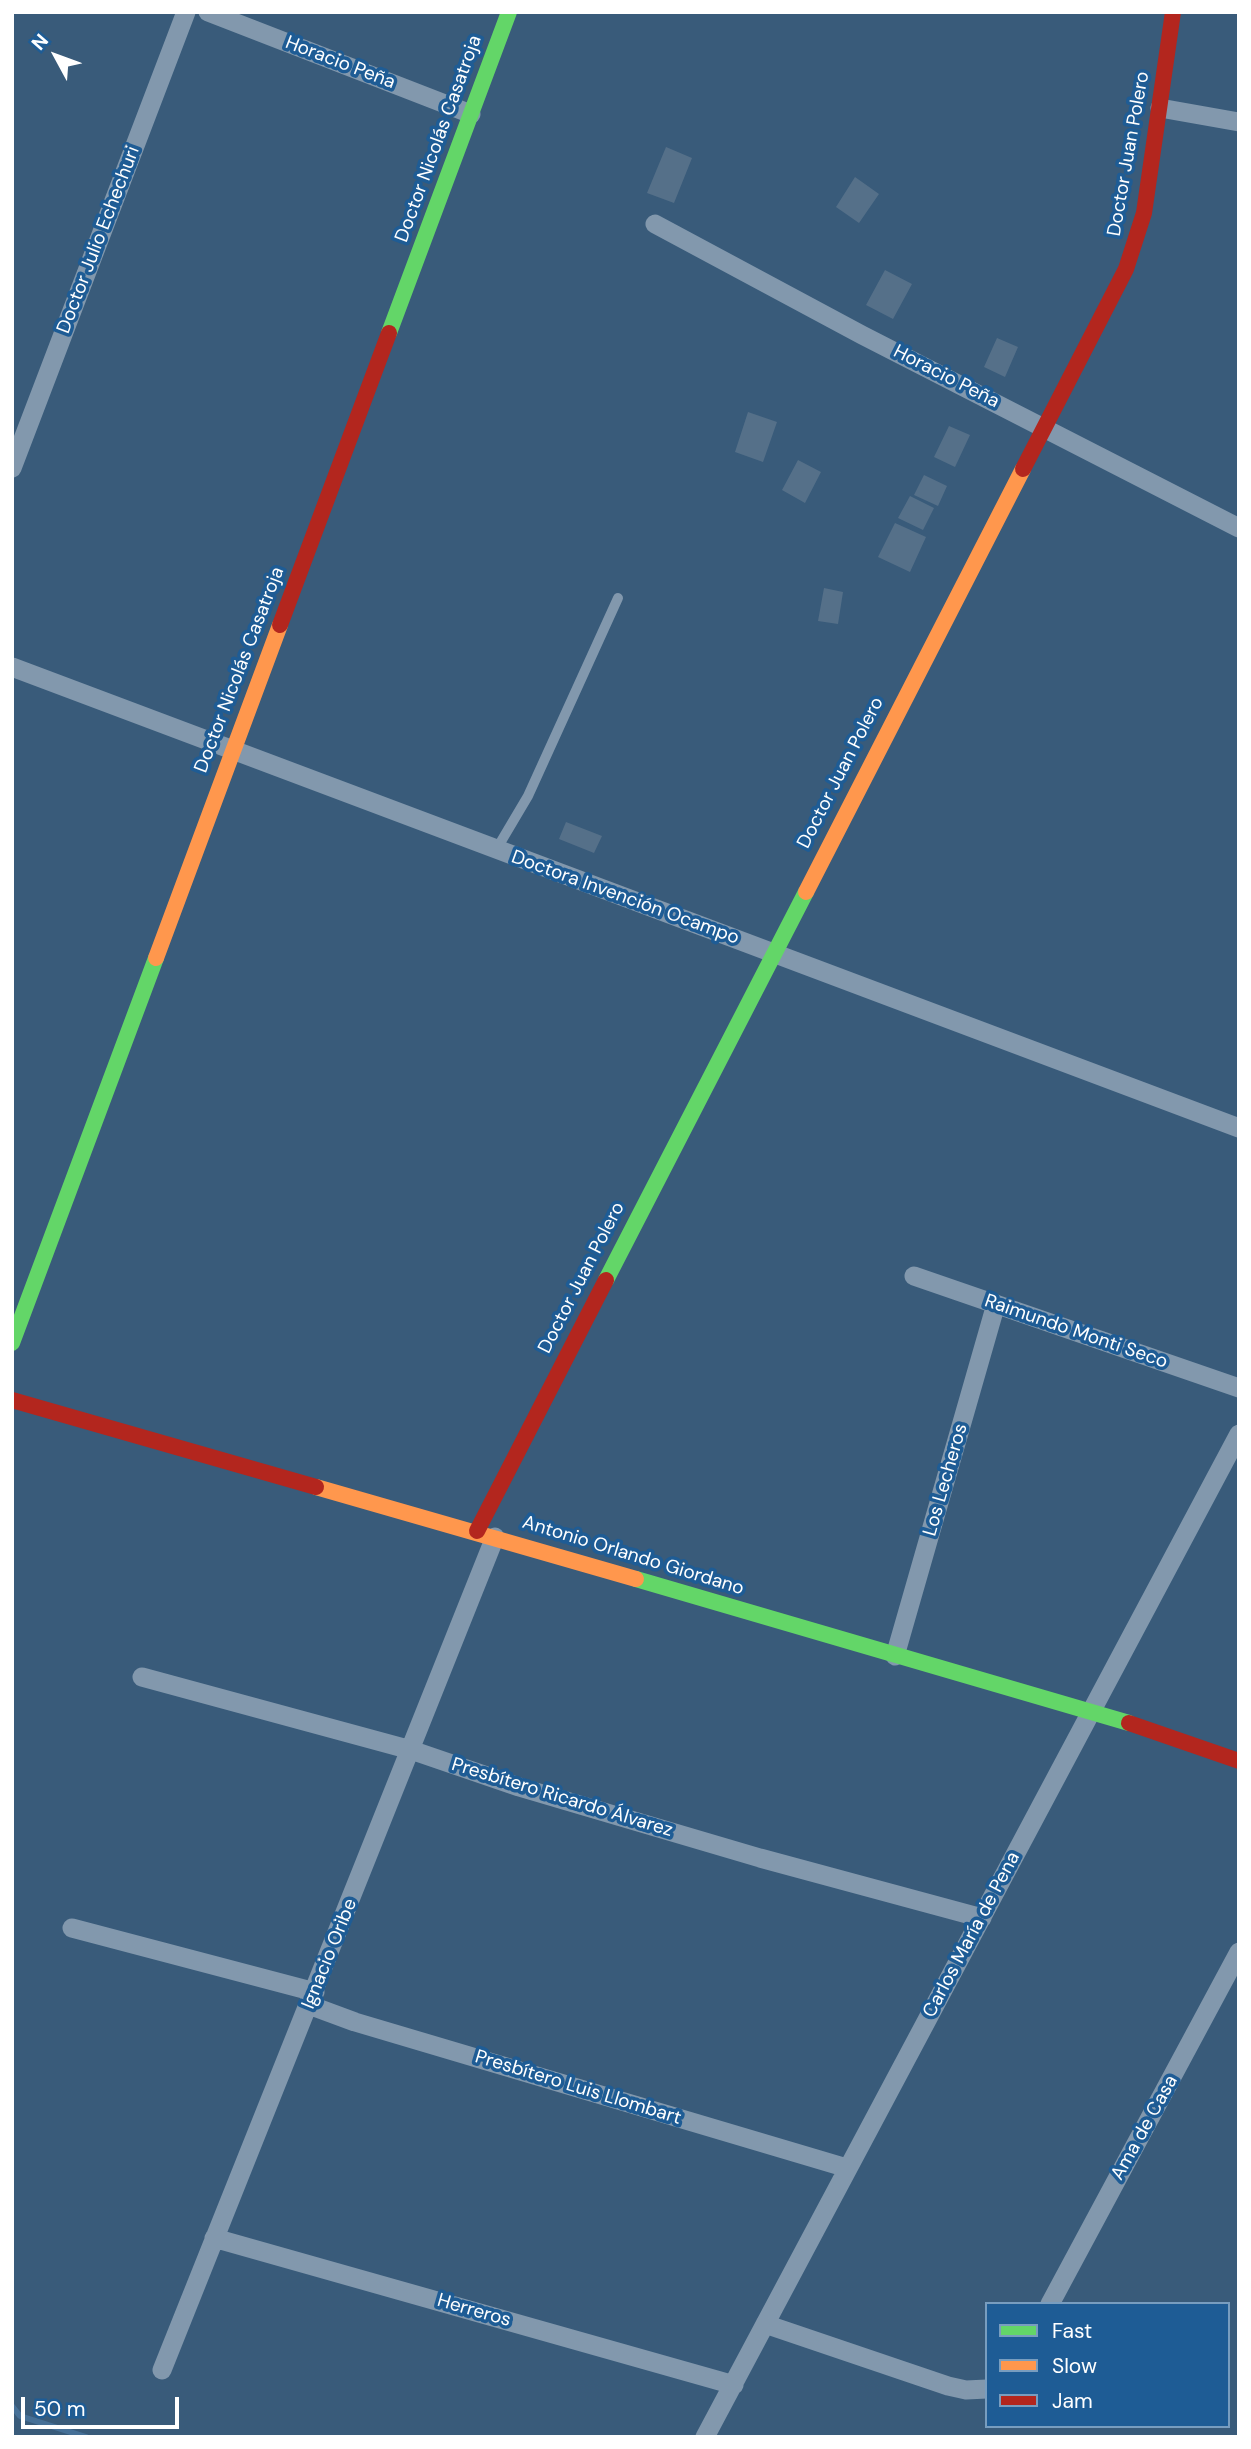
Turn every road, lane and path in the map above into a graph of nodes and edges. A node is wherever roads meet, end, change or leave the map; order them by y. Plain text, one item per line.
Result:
1 (186, 12) edge
2 (208, 12) edge
3 (509, 12) edge
4 (1172, 12) edge
5 (1160, 108) junction
6 (471, 114) junction
7 (1239, 122) edge
8 (655, 224) dead end
9 (1045, 427) junction
10 (12, 468) edge
11 (1239, 528) edge
12 (618, 598) dead end
13 (12, 667) edge
14 (233, 750) junction
15 (495, 851) junction
16 (772, 952) junction
17 (1239, 1128) edge
18 (914, 1276) dead end
19 (996, 1304) junction
20 (12, 1343) edge
21 (1239, 1388) edge
22 (12, 1401) edge
23 (1239, 1434) edge
24 (486, 1534) junction
25 (895, 1656) junction
26 (142, 1677) dead end
27 (1092, 1710) junction
28 (411, 1750) junction
29 (1239, 1761) edge
30 (982, 1918) junction
31 (72, 1928) dead end
32 (1239, 1952) edge
33 (312, 1998) junction
34 (847, 2168) junction
35 (214, 2238) junction
36 (1051, 2302) edge
37 (765, 2323) junction
38 (162, 2370) dead end
39 (734, 2385) junction
40 (985, 2389) edge
41 (705, 2437) edge

1 - 10 street, Doctor Julio Echechuri
2 - 6 street, Horacio Peña
3 - 6 street, Doctor Nicolás Casatroja
4 - 5 street, Doctor Juan Polero
5 - 7 street
5 - 9 street, Doctor Juan Polero
6 - 14 street, Doctor Nicolás Casatroja
8 - 9 street, Horacio Peña
9 - 11 street, Horacio Peña
9 - 16 street, Doctor Juan Polero
12 - 15 lane
13 - 14 street, Doctora Invención Ocampo
14 - 15 street, Doctora Invención Ocampo
14 - 20 street, Doctor Nicolás Casatroja
15 - 16 street, Doctora Invención Ocampo
16 - 17 street, Doctora Invención Ocampo
16 - 24 street, Doctor Juan Polero
18 - 19 street, Raimundo Monti Seco
19 - 21 street, Raimundo Monti Seco
19 - 25 street, Los Lecheros
22 - 24 street, Antonio Orlando Giordano
23 - 27 street, Carlos María de Pena
24 - 25 street, Antonio Orlando Giordano
24 - 28 street, Ignacio Oribe
25 - 27 street, Antonio Orlando Giordano
26 - 28 street, Presbítero Ricardo Álvarez
27 - 29 street, Antonio Orlando Giordano
27 - 30 street, Carlos María de Pena
28 - 30 street, Presbítero Ricardo Álvarez
28 - 33 street, Ignacio Oribe
30 - 34 street, Carlos María de Pena
31 - 33 street, Presbítero Luis Llombart
32 - 36 street, Ama de Casa
33 - 34 street, Presbítero Luis Llombart
33 - 35 street, Ignacio Oribe
34 - 37 street, Carlos María de Pena
35 - 38 street, Ignacio Oribe
35 - 39 street, Herreros
37 - 39 street, Carlos María de Pena
37 - 40 street
39 - 41 street, Carlos María de Pena

